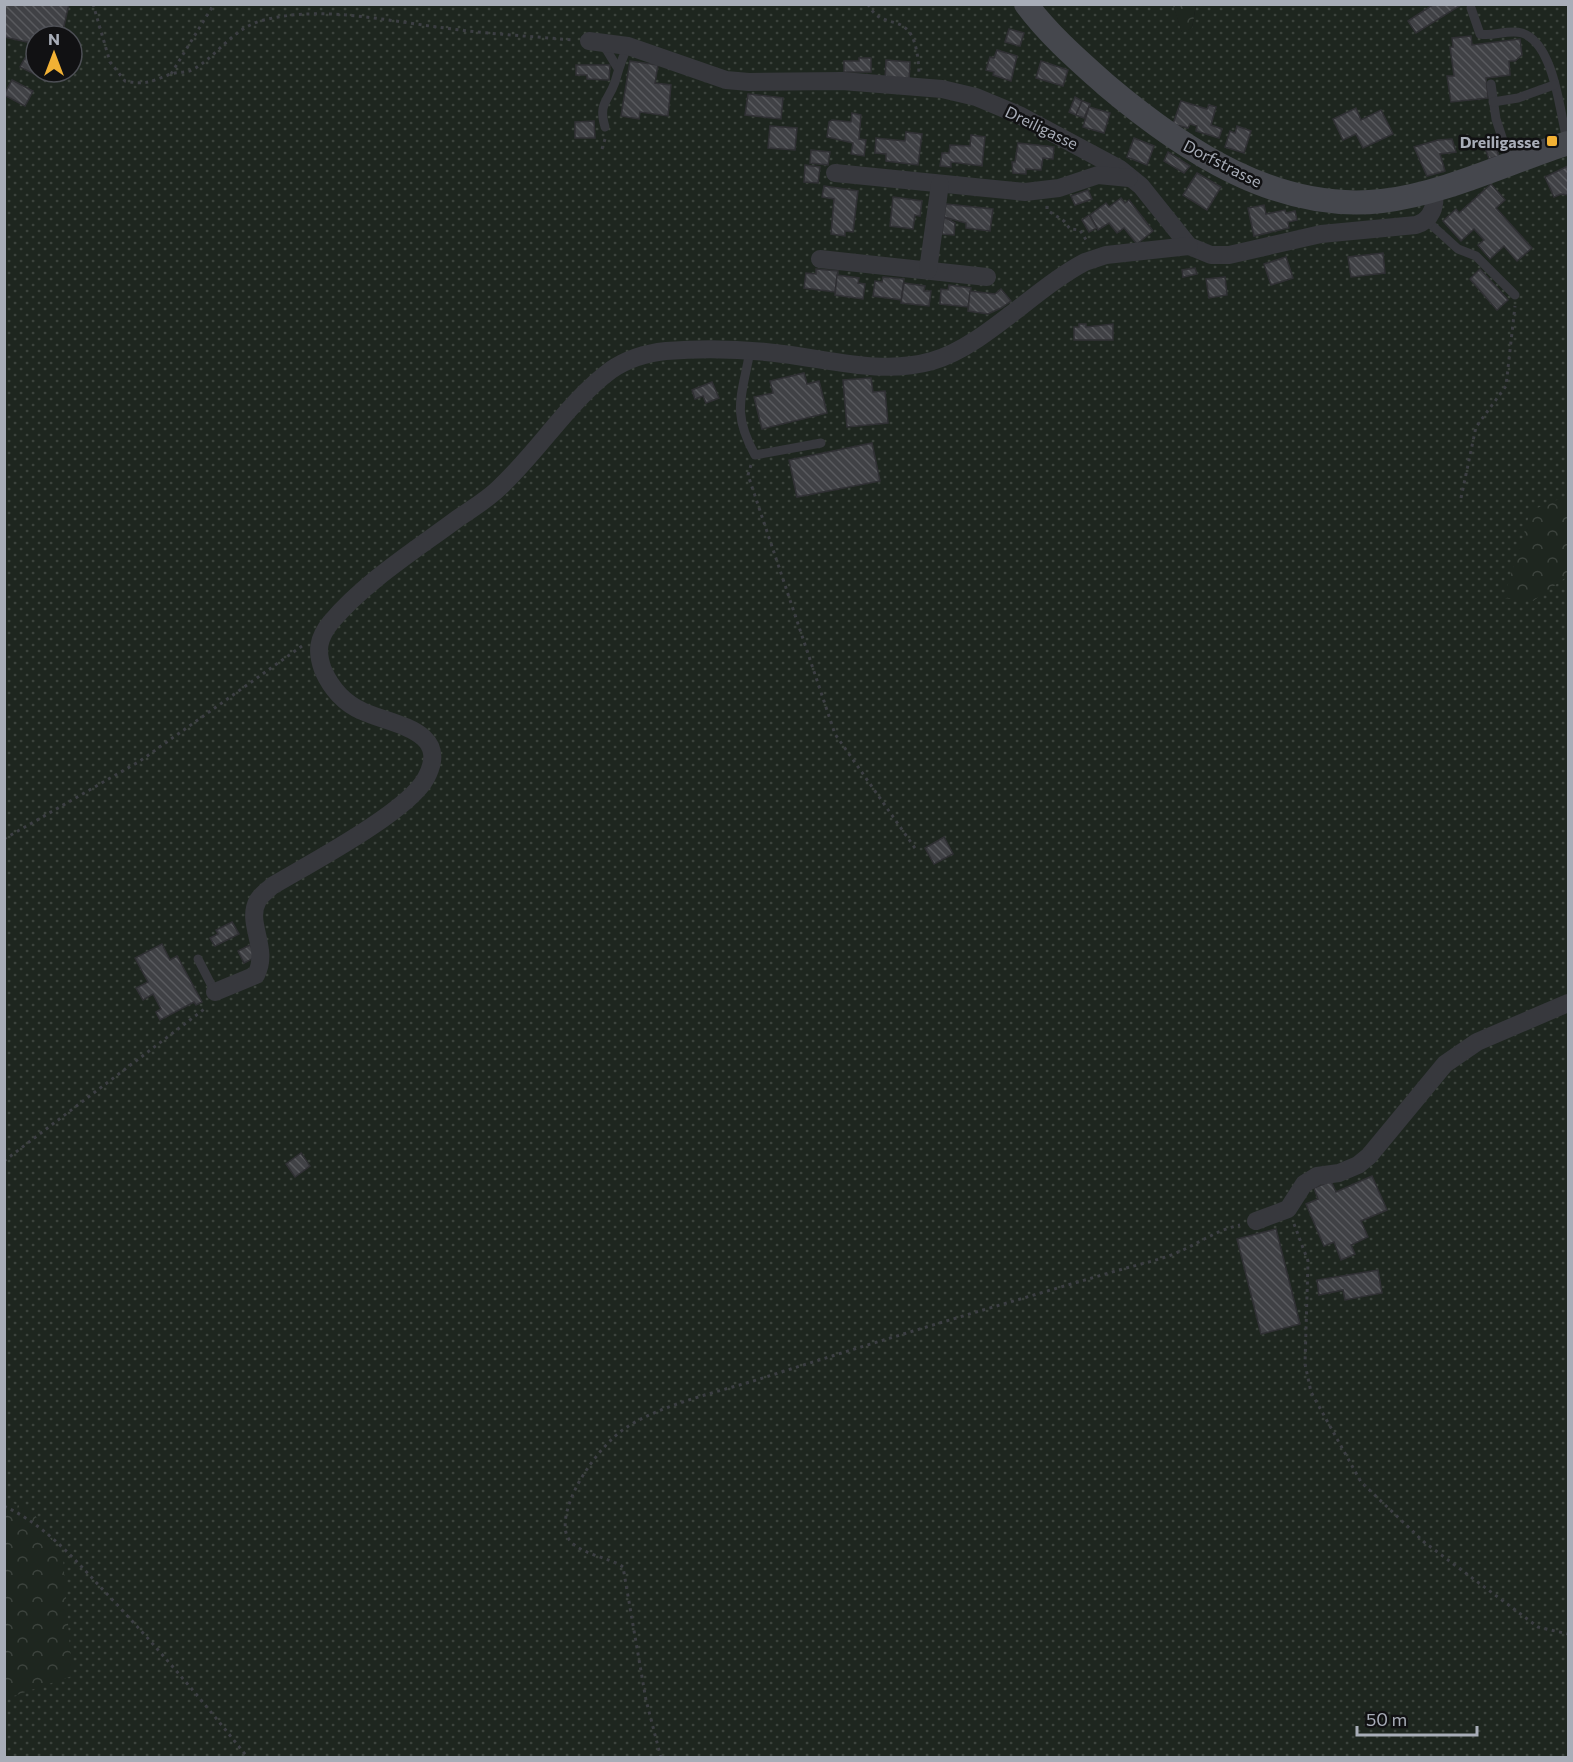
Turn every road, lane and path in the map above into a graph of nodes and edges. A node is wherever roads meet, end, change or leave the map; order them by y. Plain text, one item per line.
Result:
1 (93, 4) edge
2 (214, 4) edge
3 (868, 4) edge
4 (1026, 4) edge
5 (1471, 8) dead end
6 (595, 42) junction
7 (628, 46) junction
8 (617, 67) junction
9 (171, 74) junction
10 (1491, 84) dead end
11 (1554, 85) junction
12 (919, 86) junction
13 (1493, 102) junction
14 (605, 127) dead end
15 (1568, 143) edge
16 (1510, 162) junction
17 (835, 174) dead end
18 (1131, 178) junction
19 (940, 184) junction
20 (1434, 191) junction
21 (1050, 212) dead end
22 (1426, 220) junction
23 (1189, 246) junction
24 (820, 259) dead end
25 (1094, 259) junction
26 (928, 270) junction
27 (987, 277) dead end
28 (1515, 295) joint
29 (750, 351) junction
30 (821, 443) dead end
31 (755, 454) junction
32 (1461, 498) dead end
33 (318, 642) junction
34 (4, 839) edge
35 (917, 851) dead end
36 (198, 959) dead end
37 (215, 992) junction
38 (1569, 1003) edge
39 (4, 1161) edge
40 (1288, 1209) junction
41 (1256, 1221) joint
42 (4, 1506) edge
43 (1569, 1634) edge
44 (248, 1758) edge
45 (661, 1758) edge

1 - 9 path
2 - 9 path
3 - 12 path
4 - 20 street, Dorfstrasse
5 - 11 lane
6 - 7 street, Dreiligasse
6 - 8 lane
6 - 9 path
7 - 8 lane
7 - 12 street, Dreiligasse
8 - 14 lane
10 - 13 lane
11 - 13 lane
11 - 15 lane
12 - 18 street, Dreiligasse
13 - 16 lane
15 - 16 street, Dorfstrasse
16 - 20 street, Dorfstrasse
17 - 19 street
18 - 19 street
18 - 23 street, Dreiligasse
19 - 26 street
20 - 22 street
21 - 25 path
22 - 23 street
22 - 28 lane
23 - 25 street
24 - 26 street
25 - 29 street
26 - 27 street
28 - 32 path
29 - 31 lane
29 - 33 street
30 - 31 lane
31 - 35 path
33 - 34 path
33 - 37 street
36 - 37 lane
37 - 39 path
38 - 40 street
40 - 41 street
40 - 43 path
41 - 45 path
42 - 44 path

